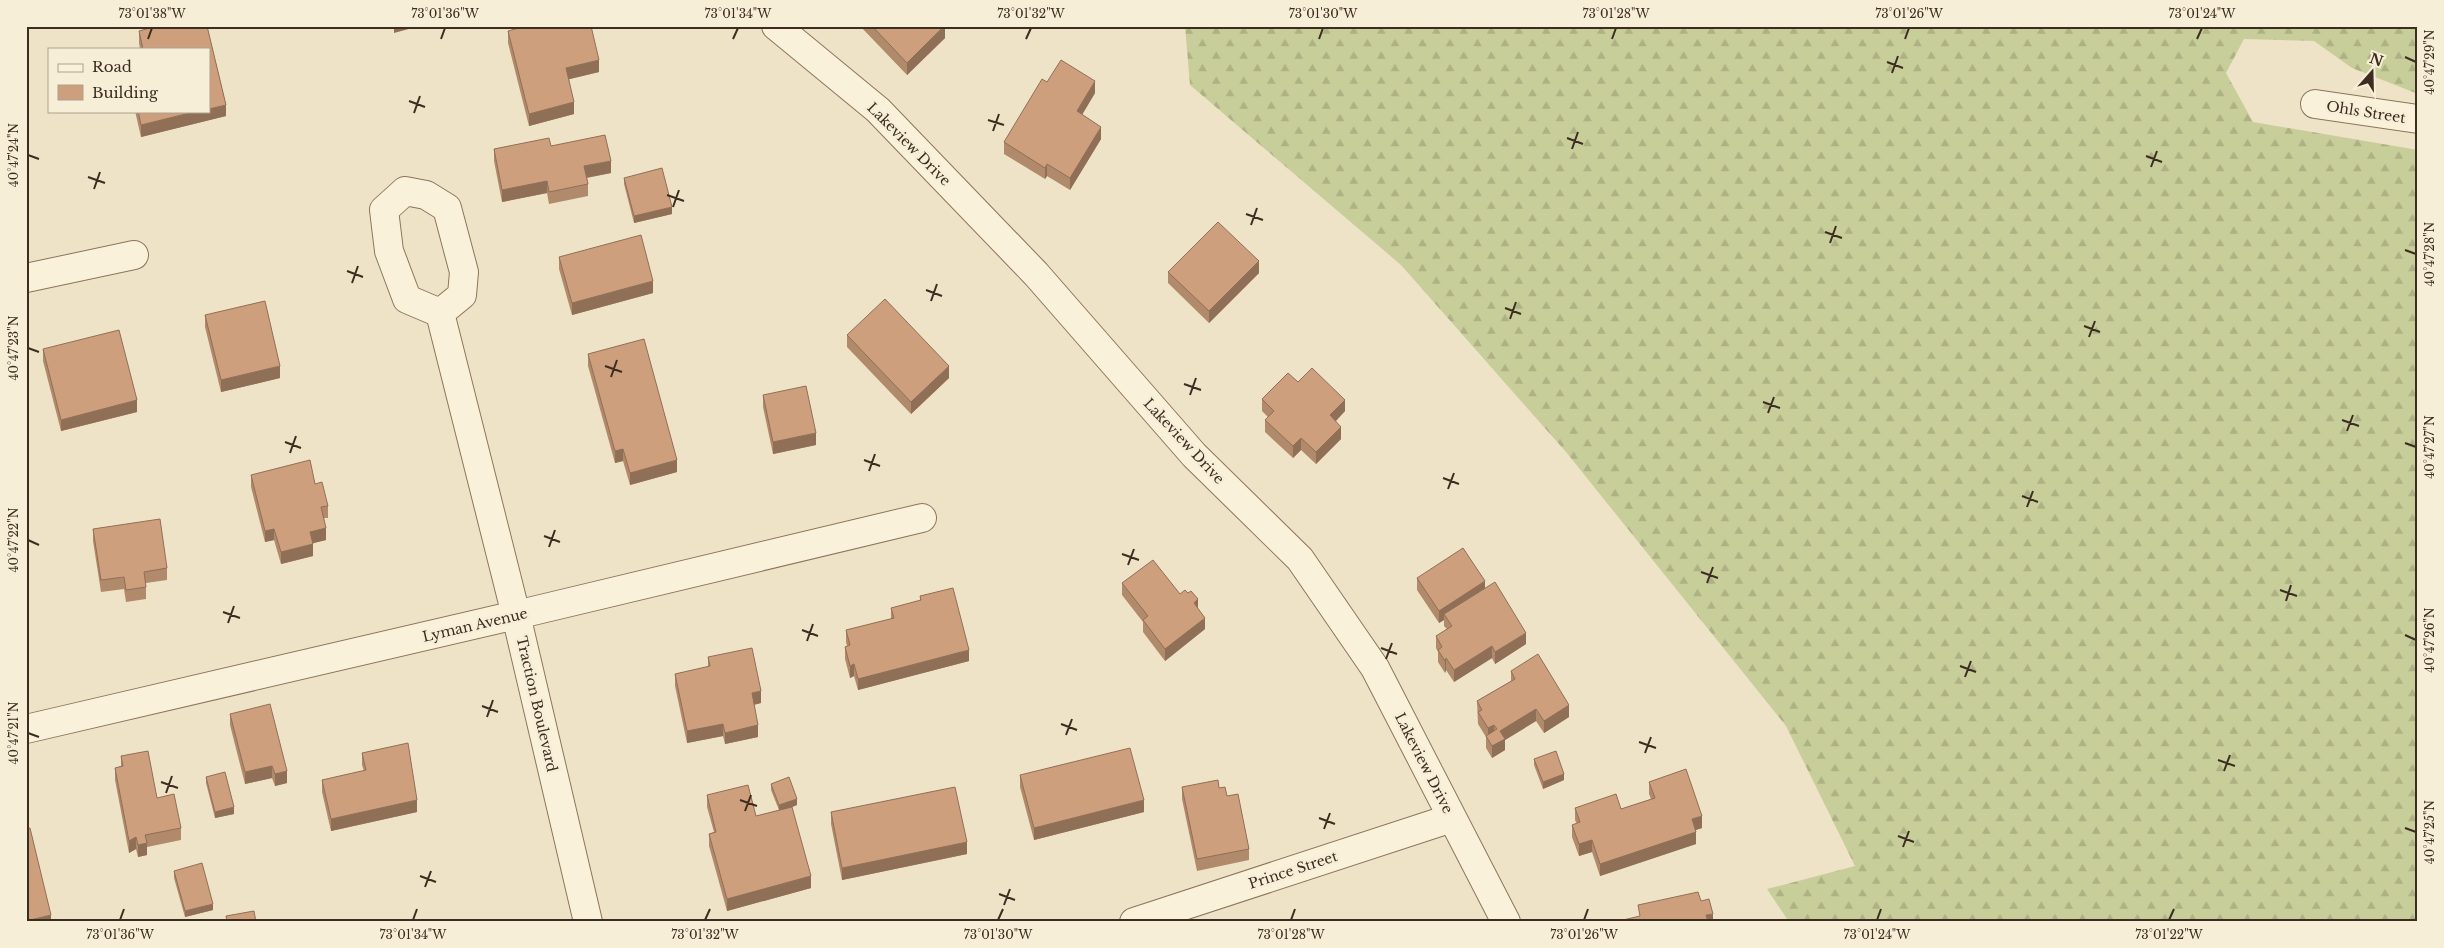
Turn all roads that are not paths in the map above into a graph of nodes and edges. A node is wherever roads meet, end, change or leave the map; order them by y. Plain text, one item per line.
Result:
1 (776, 26) edge
2 (2315, 104) dead end
3 (2418, 120) edge
4 (134, 255) dead end
5 (26, 278) edge
6 (440, 313) dead end
7 (922, 518) dead end
8 (516, 615) junction
9 (26, 729) edge
10 (1452, 818) junction
11 (588, 922) edge
12 (1134, 922) edge
13 (1506, 922) edge

1 - 10 street, Lakeview Drive
2 - 3 street, Ohls Street
4 - 5 street
6 - 8 street, Traction Boulevard
7 - 8 street, Lyman Avenue
8 - 9 street, Lyman Avenue
8 - 11 street, Traction Boulevard
10 - 12 street, Prince Street
10 - 13 street, Lakeview Drive

